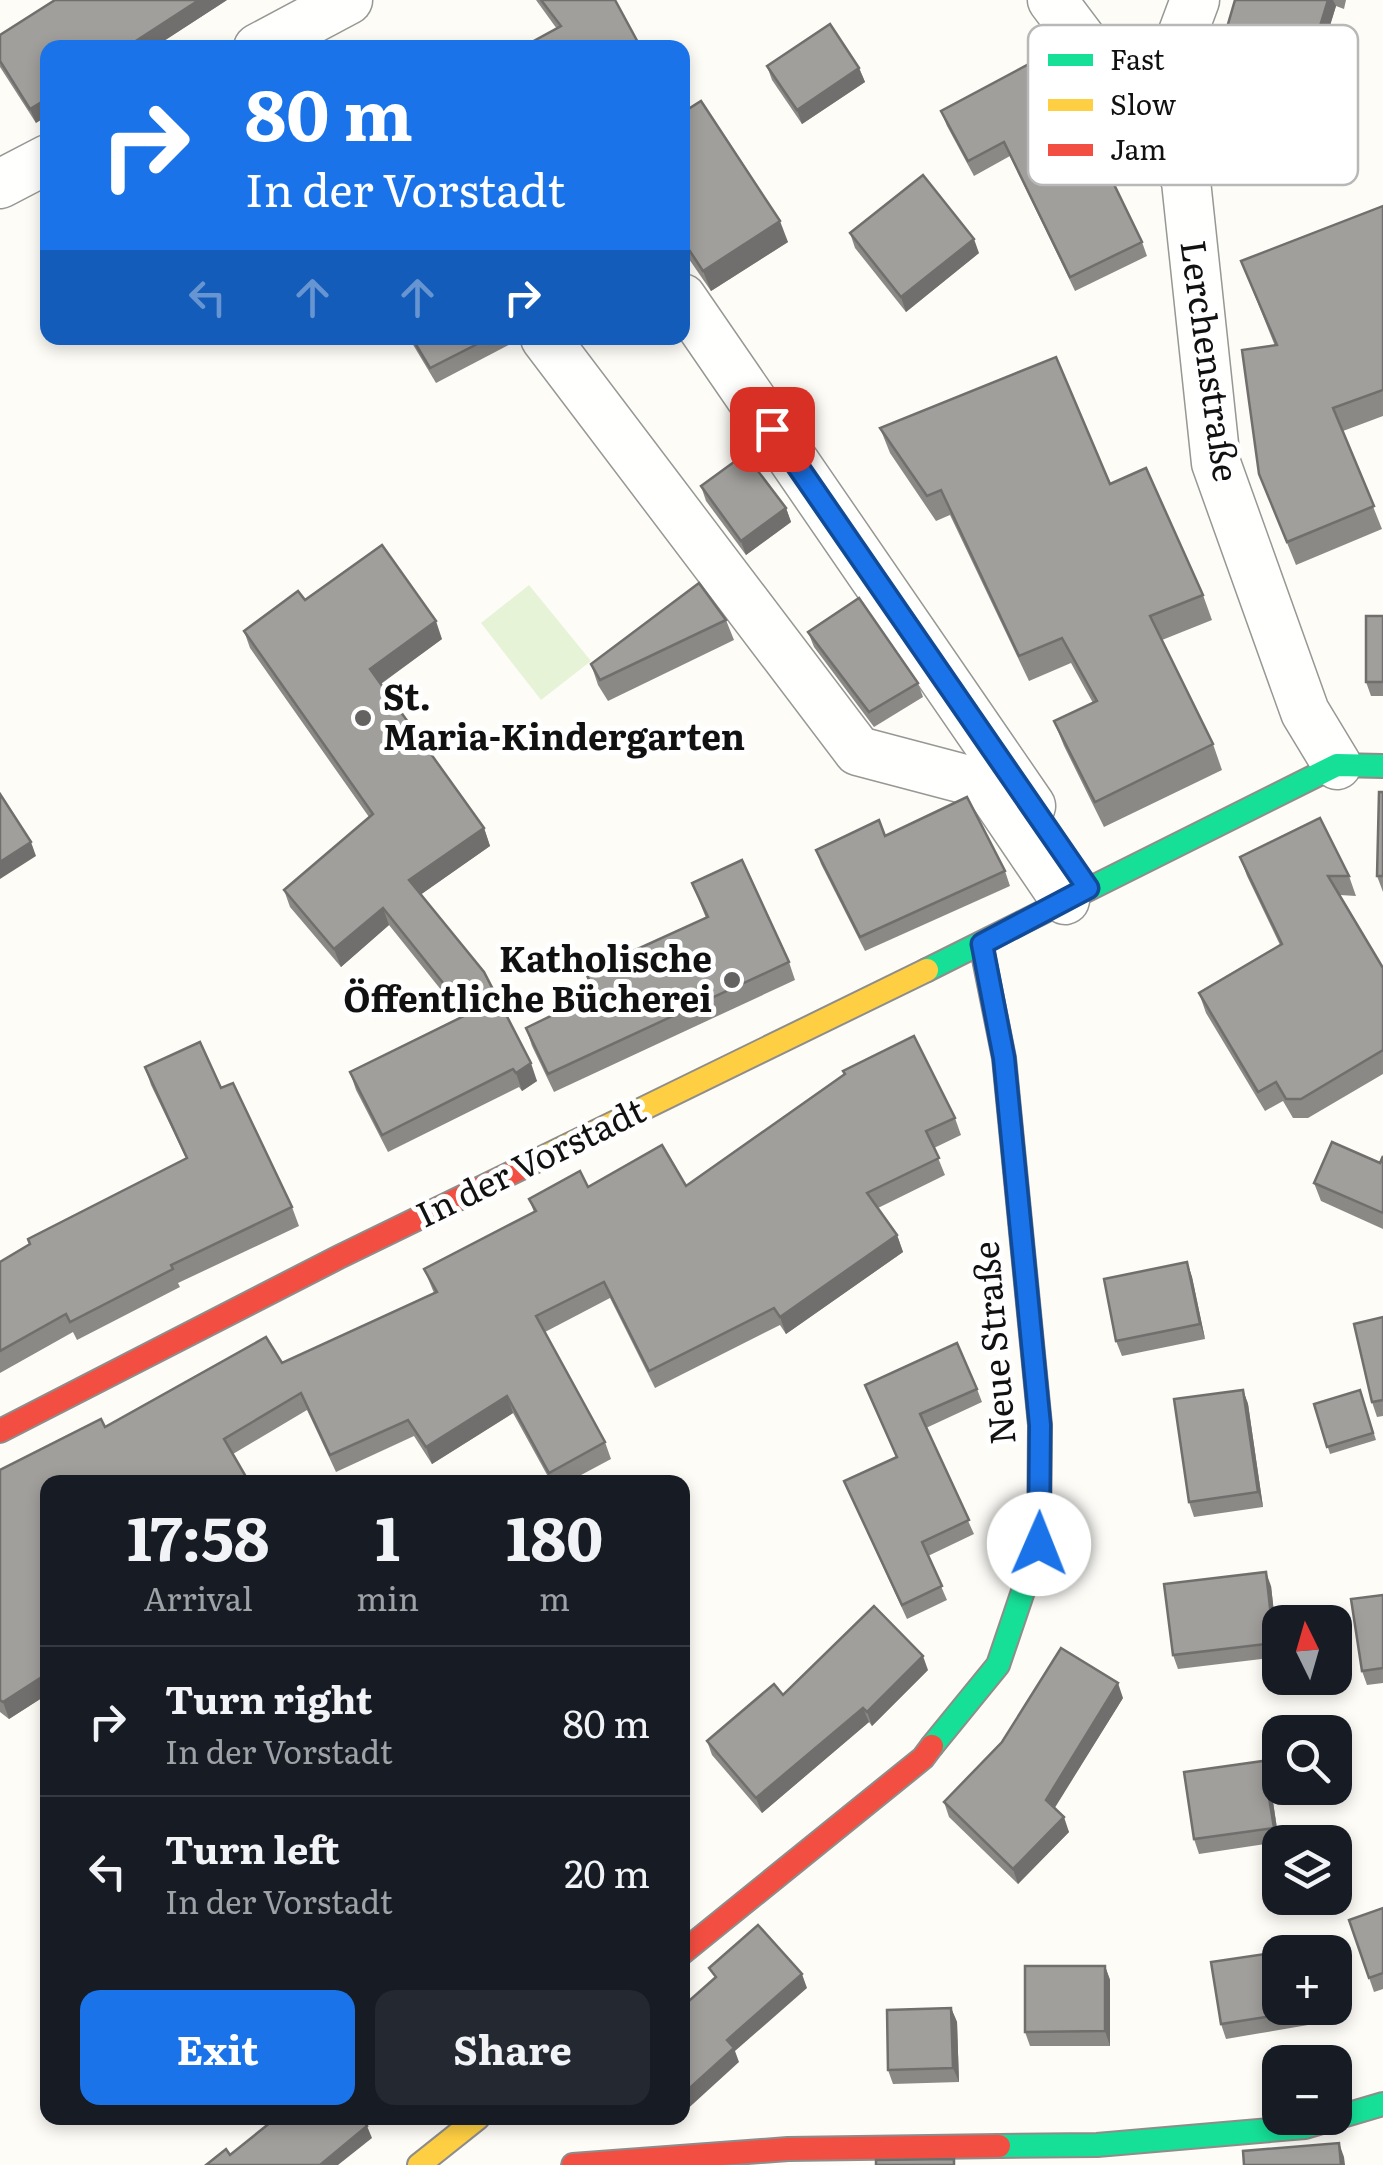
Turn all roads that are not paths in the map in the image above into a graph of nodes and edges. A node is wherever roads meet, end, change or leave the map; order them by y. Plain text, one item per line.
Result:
1 (348, 0) edge
2 (1052, 0) edge
3 (1195, 0) edge
4 (1071, 25) edge
5 (1185, 25) edge
6 (273, 40) edge
7 (40, 163) edge
8 (0, 184) edge
9 (1184, 185) edge
10 (690, 310) edge
11 (551, 345) edge
12 (1336, 765) junction
13 (1383, 766) edge
14 (1076, 894) junction
15 (982, 944) junction
16 (0, 1431) edge
17 (690, 1947) edge
18 (1383, 2104) edge
19 (469, 2125) edge
20 (1106, 2155) edge
21 (420, 2164) edge
22 (446, 2165) edge
23 (573, 2165) edge

1 - 6 street
2 - 4 street
3 - 5 street, Lerchenstraße
7 - 8 street
9 - 12 street, Lerchenstraße
10 - 14 street
11 - 14 street
12 - 13 street, In der Vorstadt
12 - 14 street, In der Vorstadt
14 - 15 street, In der Vorstadt
15 - 16 street, In der Vorstadt
15 - 17 street, Neue Straße
18 - 20 street
19 - 21 street
20 - 23 street
21 - 22 street

